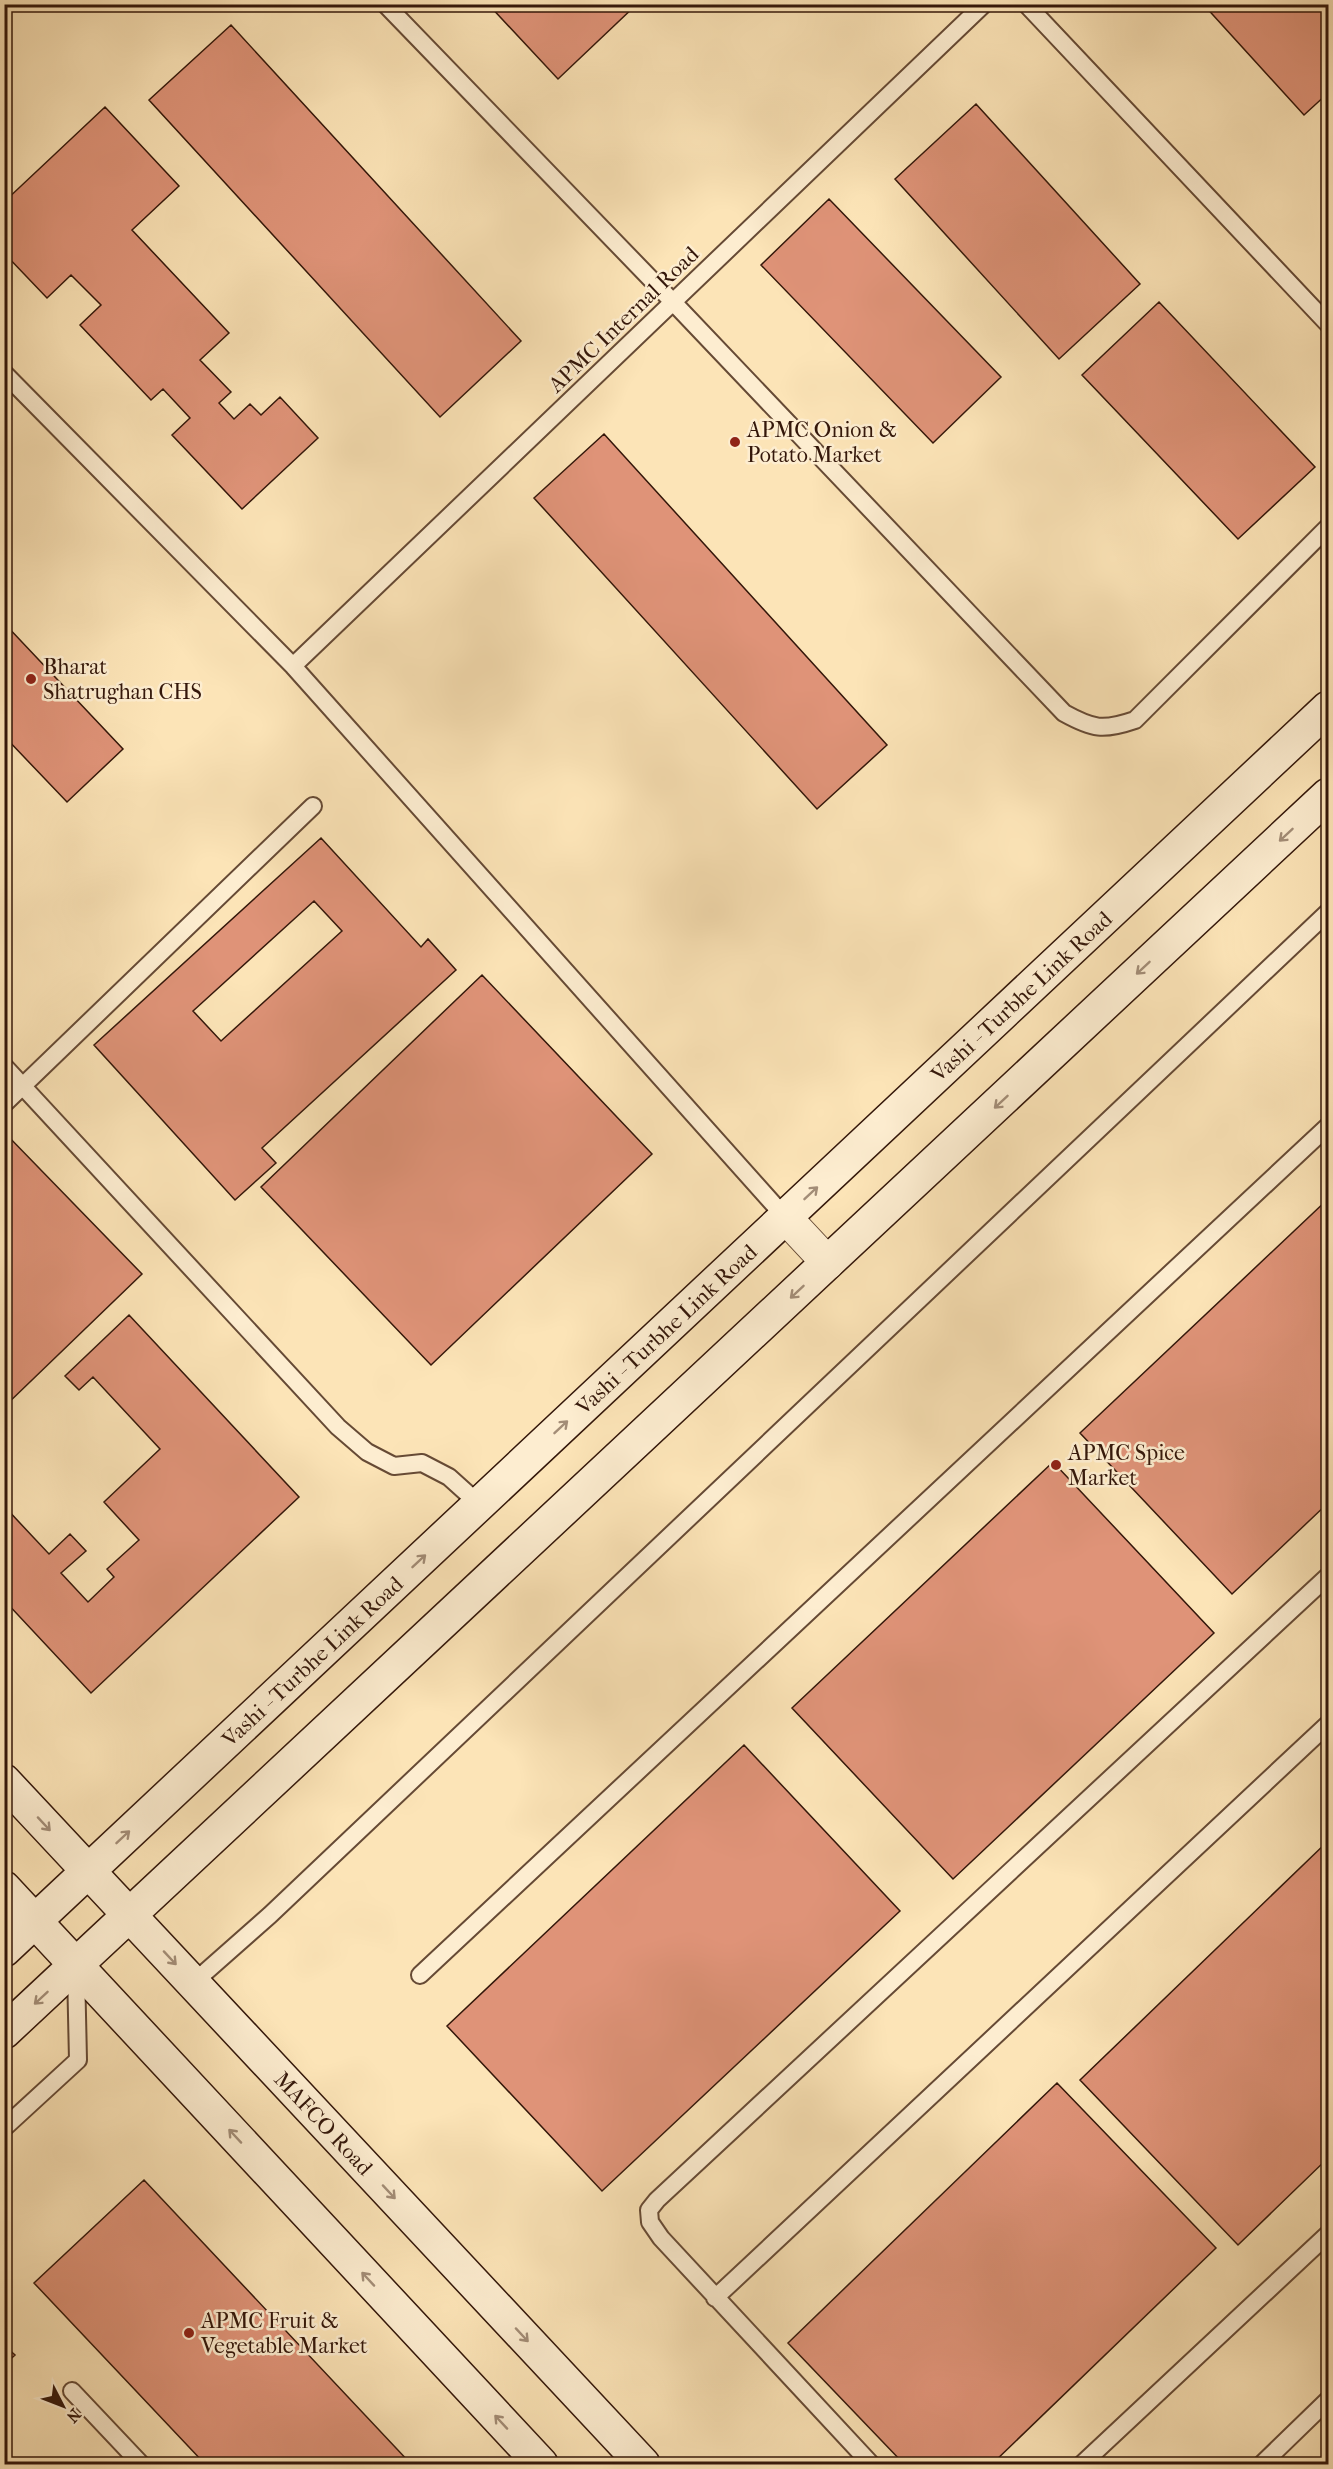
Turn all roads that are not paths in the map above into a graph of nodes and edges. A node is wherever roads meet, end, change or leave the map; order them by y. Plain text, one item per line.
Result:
1 (385, 4) edge
2 (984, 4) edge
3 (1026, 4) edge
4 (673, 302) junction
5 (1329, 324) edge
6 (4, 373) edge
7 (1329, 527) edge
8 (293, 666) junction
9 (1329, 708) edge
10 (1329, 795) edge
11 (313, 806) dead end
12 (1329, 912) edge
13 (4, 1066) edge
14 (23, 1086) junction
15 (4, 1104) edge
16 (1329, 1125) edge
17 (785, 1217) junction
18 (828, 1263) junction
19 (479, 1504) junction
20 (1329, 1576) edge
21 (1329, 1724) edge
22 (4, 1781) edge
23 (88, 1871) junction
24 (4, 1888) edge
25 (130, 1915) junction
26 (35, 1921) junction
27 (4, 1950) edge
28 (76, 1965) junction
29 (420, 1974) dead end
30 (193, 1983) junction
31 (4, 2032) edge
32 (4, 2128) edge
33 (1329, 2234) edge
34 (715, 2298) junction
35 (72, 2391) dead end
36 (1329, 2400) edge
37 (141, 2464) edge
38 (540, 2464) edge
39 (643, 2464) edge
40 (871, 2464) edge
41 (1082, 2464) edge
42 (1262, 2464) edge

1 - 4 lane
2 - 4 lane, APMC Internal Road
3 - 5 lane
4 - 7 lane
4 - 8 lane, APMC Internal Road
6 - 8 lane
8 - 17 lane
17 -> 9 main road, Vashi - Turbhe Link Road
10 -> 18 main road
11 - 14 lane
12 - 30 lane
13 - 14 lane
14 - 15 lane
14 - 19 lane
16 - 29 lane
17 - 18 street
19 -> 17 main road, Vashi - Turbhe Link Road
18 -> 25 main road
23 -> 19 main road, Vashi - Turbhe Link Road
20 - 34 lane
21 - 34 lane
22 -> 23 main road, MAFCO Road
23 - 25 main road, MAFCO Road
23 - 26 main road, Vashi - Turbhe Link Road
24 - 26 main road
25 - 28 main road
25 -> 30 main road, MAFCO Road
26 - 27 main road, Vashi - Turbhe Link Road
26 - 28 main road
28 -> 31 main road
28 - 32 lane
38 -> 28 main road
30 -> 39 main road, MAFCO Road
33 - 41 lane
34 - 40 lane
35 - 37 lane
36 - 42 lane

